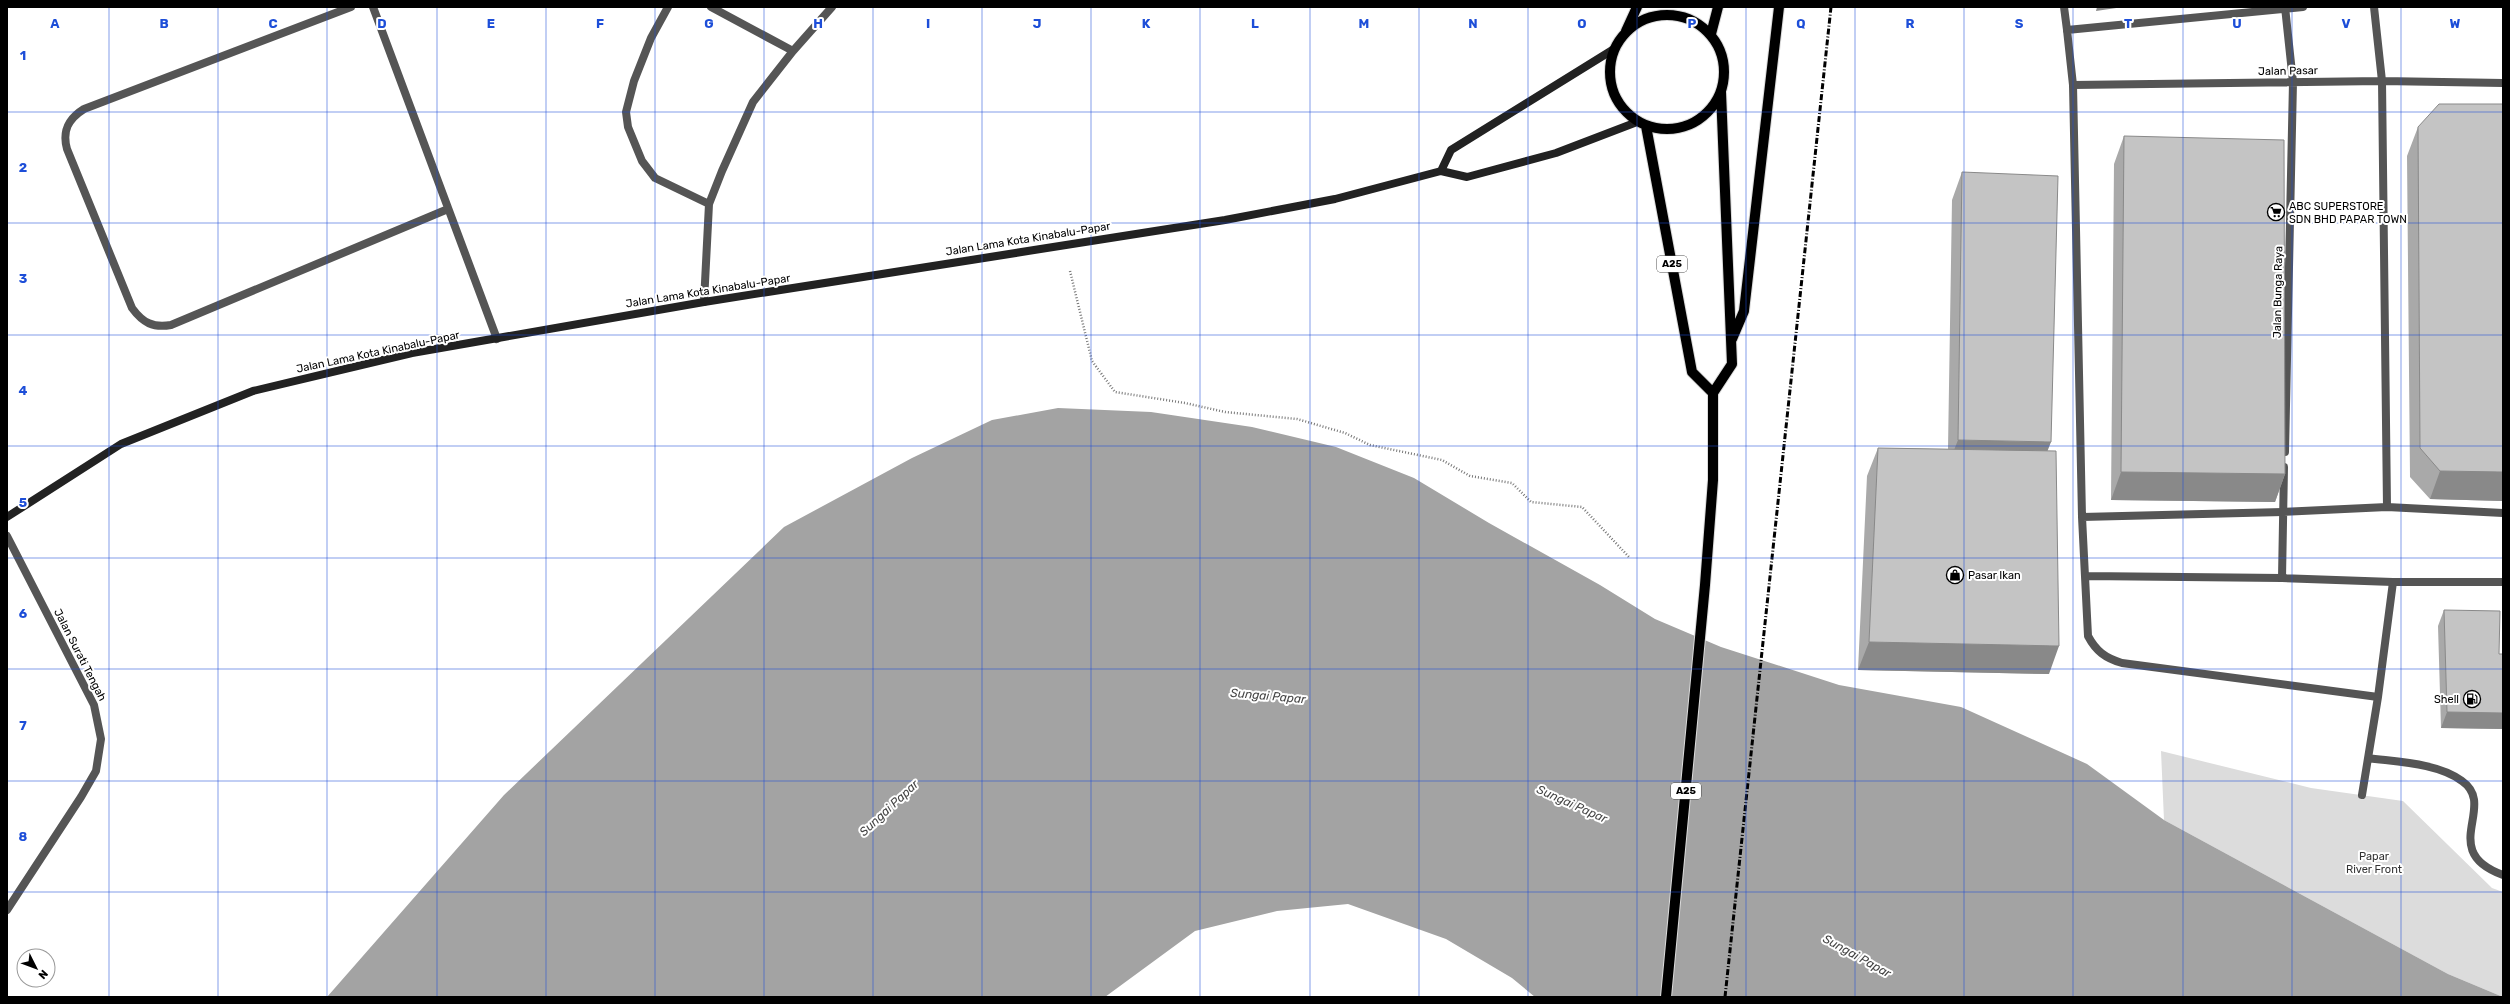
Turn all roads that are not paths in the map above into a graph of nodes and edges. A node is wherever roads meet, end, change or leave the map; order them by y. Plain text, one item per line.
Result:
1 (351, 7) edge
2 (373, 7) edge
3 (668, 7) edge
4 (711, 7) edge
5 (832, 7) edge
6 (1637, 7) edge
7 (1718, 7) edge
8 (1779, 7) edge
9 (2064, 7) edge
10 (2303, 7) edge
11 (2374, 7) edge
12 (2285, 8) edge
13 (2067, 30) junction
14 (1624, 34) junction
15 (1711, 34) junction
16 (1614, 49) junction
17 (793, 51) junction
18 (2382, 80) junction
19 (2294, 82) junction
20 (2503, 83) edge
21 (2073, 85) junction
22 (1721, 92) junction
23 (1642, 124) junction
24 (1441, 171) junction
25 (709, 204) junction
26 (448, 209) junction
27 (704, 302) junction
28 (497, 338) junction
29 (1730, 343) junction
30 (1713, 394) junction
31 (2387, 507) junction
32 (2283, 512) junction
33 (2503, 513) edge
34 (7, 517) edge
35 (2082, 517) junction
36 (7, 536) edge
37 (2085, 576) junction
38 (2282, 578) junction
39 (2393, 582) junction
40 (2503, 582) edge
41 (2378, 697) junction
42 (2368, 758) junction
43 (2362, 795) dead end
44 (2503, 876) edge
45 (7, 910) edge
46 (1666, 997) edge

1 - 26 street
2 - 26 street
3 - 25 street
4 - 17 street
5 - 17 street
6 - 14 main road
7 - 15 main road
8 - 29 main road
9 - 13 street
10 - 12 street
11 - 18 street
12 - 13 street
12 - 19 street, Jalan Bunga Raya
13 - 21 street
14 - 15 main road
14 - 16 main road
15 - 22 main road
16 - 23 main road
16 - 24 main road
17 - 25 street
18 - 19 street, Jalan Pasar
18 - 20 street, Jalan Pasar
18 - 31 street
19 - 21 street, Jalan Pasar
19 - 32 street, Jalan Bunga Raya
21 - 35 street
22 - 23 main road
22 - 29 main road
23 - 24 main road
23 - 30 main road, A25
24 - 27 main road, Jalan Lama Kota Kinabalu-Papar
25 - 27 street
26 - 28 street
27 - 28 main road, Jalan Lama Kota Kinabalu-Papar
28 - 34 main road, Jalan Lama Kota Kinabalu-Papar
29 - 30 main road
30 - 46 main road, A25
31 - 32 street
31 - 33 street
32 - 35 street
32 - 38 street, Jalan Bunga Raya
35 - 37 street
36 - 45 street, Jalan Surati Tengah
37 - 38 street
37 - 41 street
38 - 39 street
39 - 40 street
39 - 41 street
41 - 42 street
42 - 43 street
42 - 44 street

